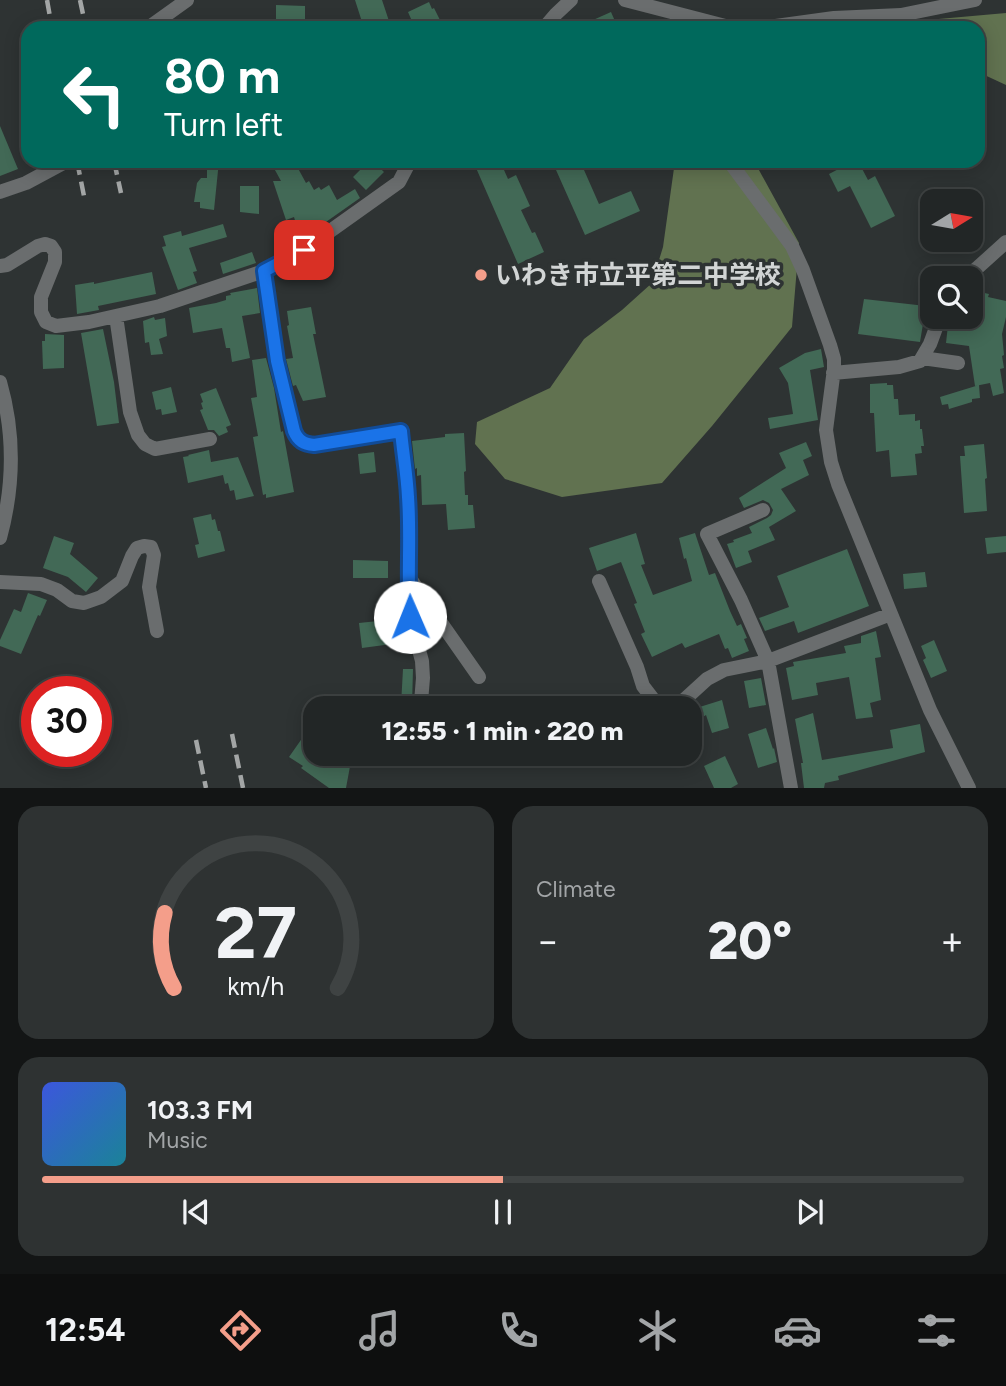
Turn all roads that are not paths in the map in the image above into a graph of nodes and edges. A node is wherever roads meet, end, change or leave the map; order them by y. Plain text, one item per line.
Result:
1 (187, 0) edge
2 (571, 0) edge
3 (625, 0) edge
4 (975, 0) edge
5 (158, 21) edge
6 (551, 21) edge
7 (681, 21) edge
8 (812, 21) edge
9 (54, 168) edge
10 (406, 168) edge
11 (734, 168) edge
12 (0, 192) edge
13 (1006, 242) edge
14 (0, 266) edge
15 (979, 266) edge
16 (264, 271) junction
17 (116, 316) junction
18 (936, 329) edge
19 (922, 358) junction
20 (958, 363) dead end
21 (833, 373) junction
22 (0, 382) edge
23 (211, 439) dead end
24 (763, 510) dead end
25 (0, 538) edge
26 (409, 577) junction
27 (600, 581) dead end
28 (0, 582) edge
29 (891, 614) junction
30 (157, 631) dead end
31 (768, 661) junction
32 (479, 677) dead end
33 (421, 696) edge
34 (791, 788) edge
35 (969, 788) edge

1 - 5 street
2 - 6 street
3 - 7 street
4 - 8 street
9 - 12 street
10 - 16 street
11 - 21 street
13 - 15 street
14 - 17 street
16 - 17 street
16 - 26 street
17 - 23 street
18 - 19 street
19 - 20 street
19 - 21 street
21 - 29 street
22 - 25 street
24 - 31 street
26 - 32 street
26 - 33 street
27 - 31 street
28 - 30 street
29 - 31 street
29 - 35 street
31 - 34 street

